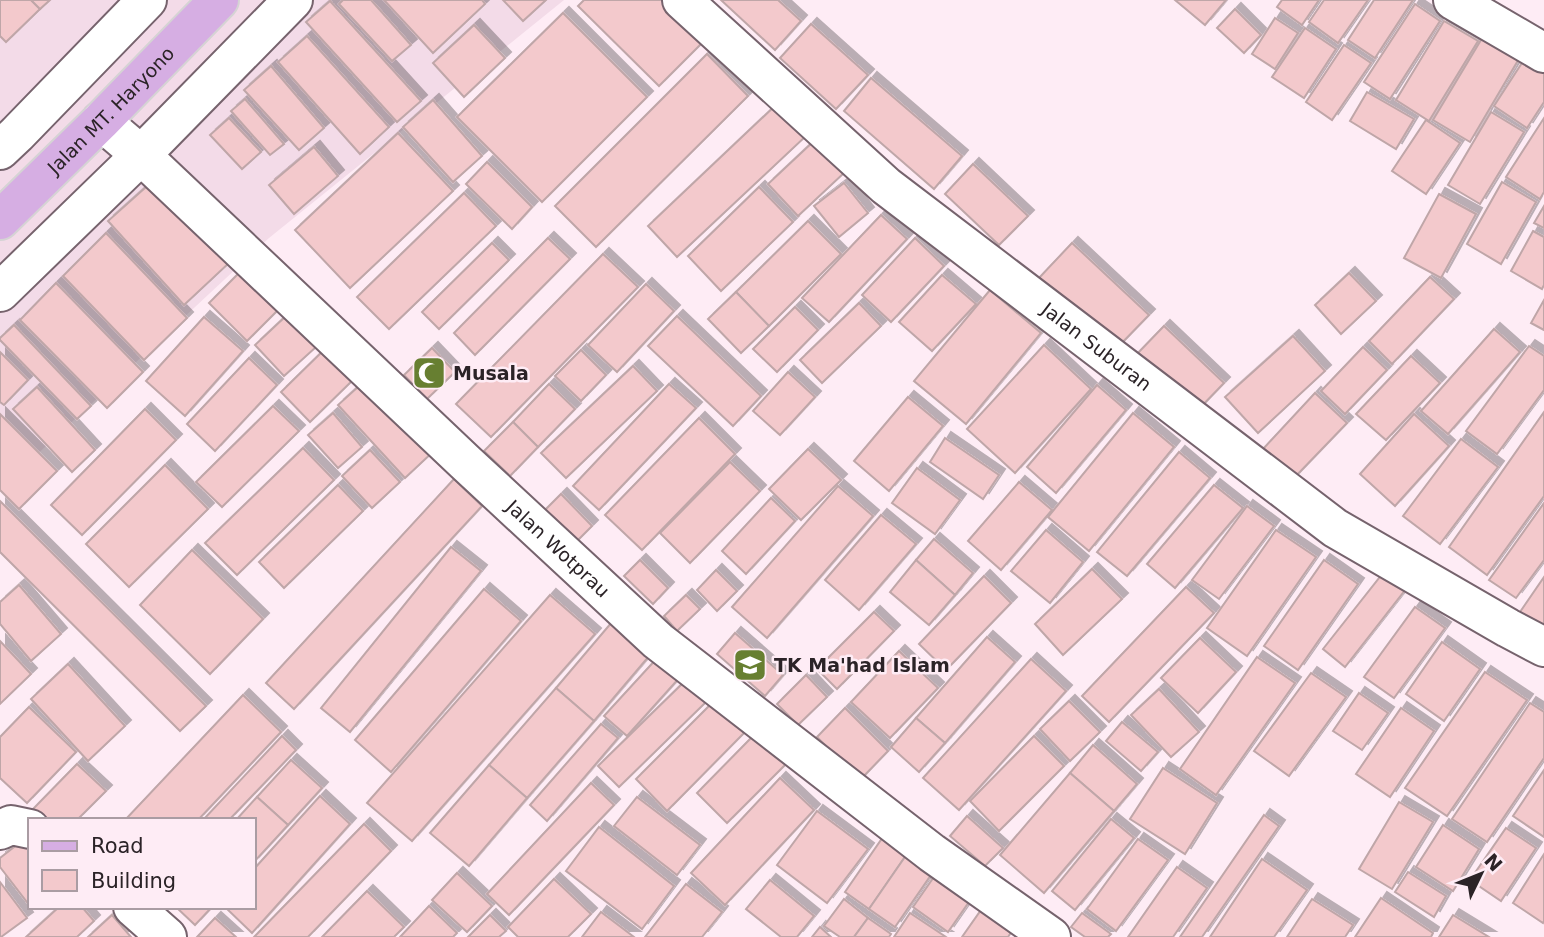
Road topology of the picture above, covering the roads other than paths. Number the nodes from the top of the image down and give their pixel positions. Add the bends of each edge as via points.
1 (147, 0) edge
2 (219, 0) edge
3 (293, 0) edge
4 (682, 0) edge
5 (1453, 0) edge
6 (1544, 53) edge
7 (101, 121) junction
8 (6, 134) edge
9 (141, 155) junction
10 (53, 168) junction
11 (0, 220) edge
12 (0, 292) edge
13 (1544, 647) edge
14 (28, 829) edge
15 (0, 830) edge
16 (135, 909) edge
17 (167, 937) edge
18 (1051, 937) edge

1 - 8 street
2 - 7 main road, Jalan MT. Haryono
3 - 9 street
4 - 13 street, Jalan Suburan via 886,186 1335,528
5 - 6 street
7 - 9 street, Jalan Wotprau
7 - 10 main road, Jalan MT. Haryono
8 - 10 street
9 - 12 street
9 - 18 street, Jalan Wotprau via 658,641 932,853
10 - 11 main road, Jalan MT. Haryono
14 - 15 street via 11,825
16 - 17 street

